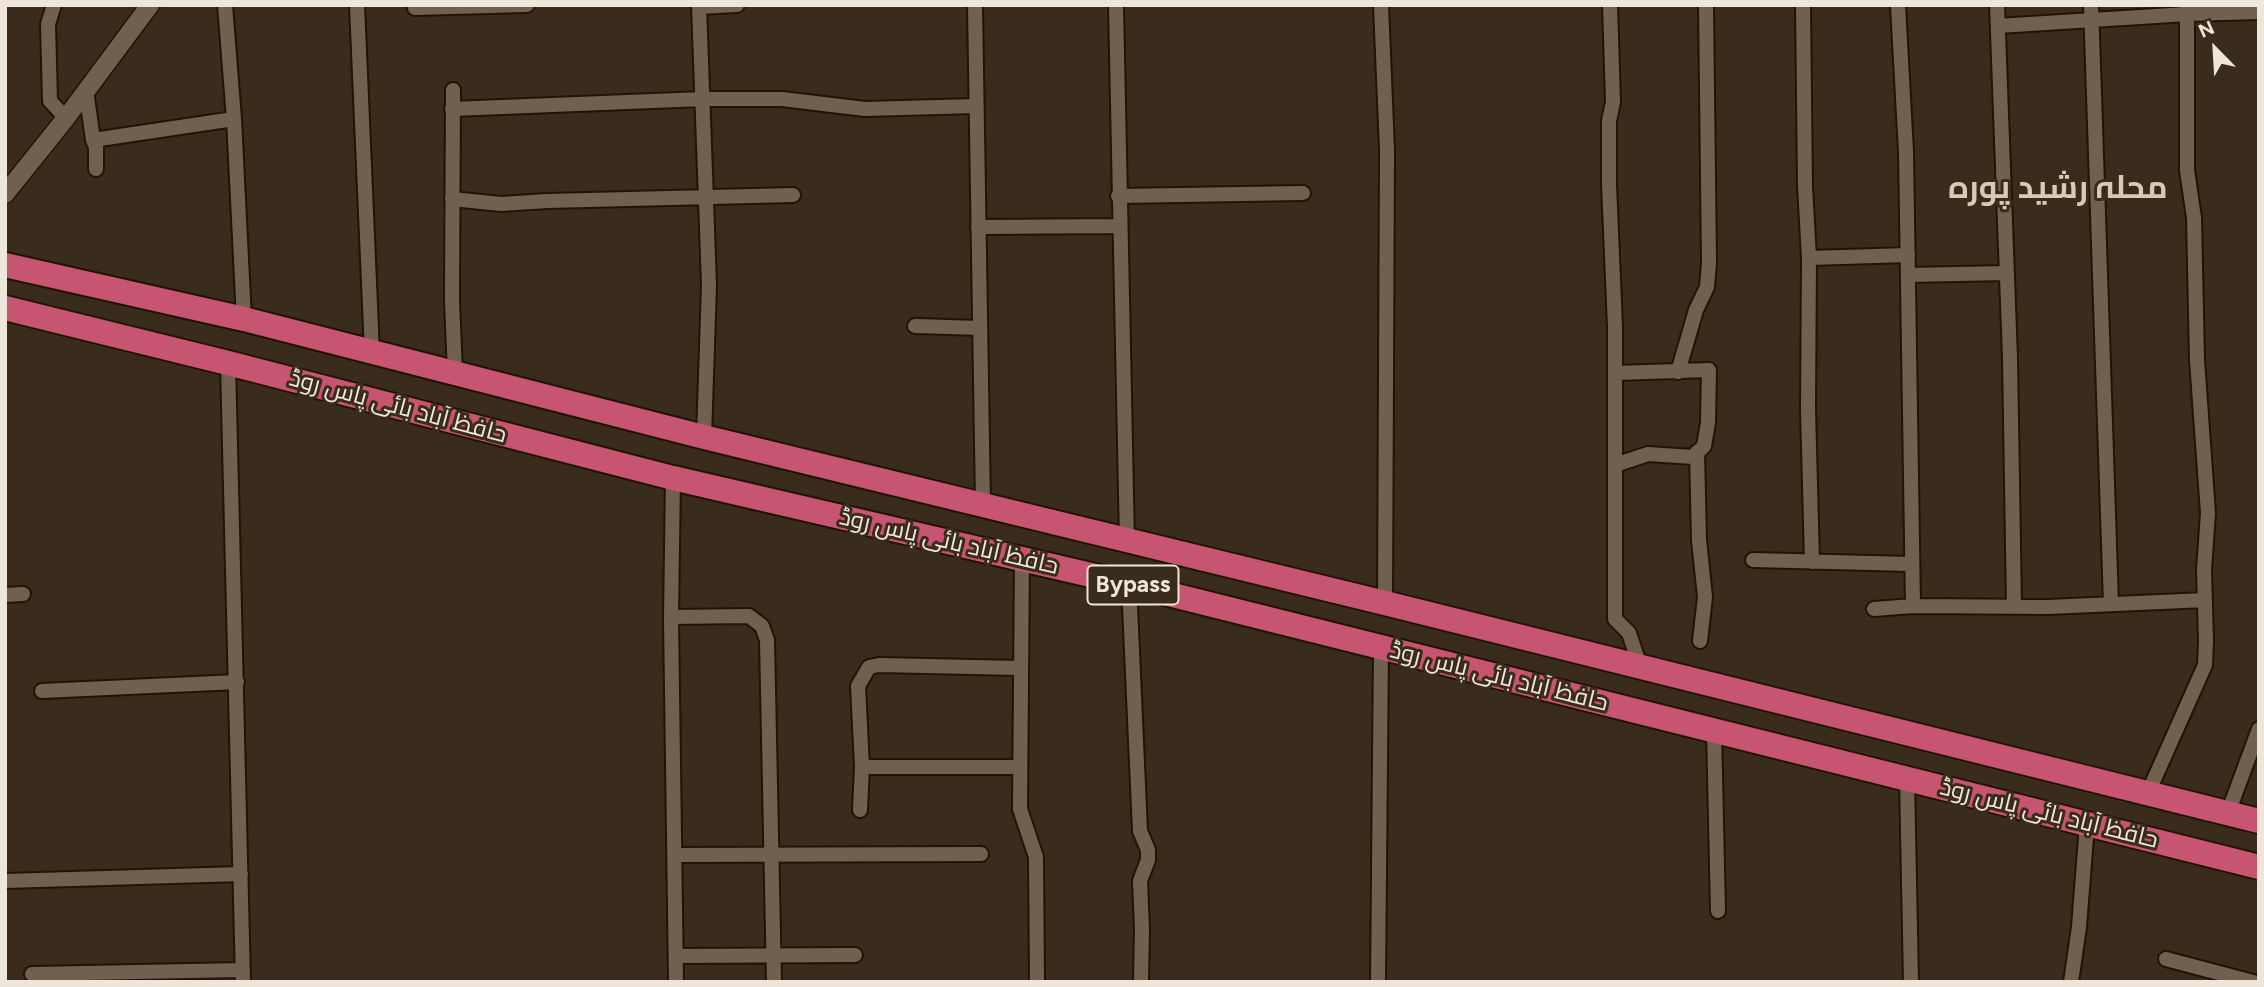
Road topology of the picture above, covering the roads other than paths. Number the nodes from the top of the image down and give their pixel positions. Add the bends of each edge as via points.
1 (54, 5) edge
2 (150, 5) edge
3 (225, 5) edge
4 (358, 5) edge
5 (527, 5) edge
6 (737, 5) edge
7 (975, 5) edge
8 (1116, 5) edge
9 (1381, 5) edge
10 (1610, 5) edge
11 (1706, 5) edge
12 (1803, 5) edge
13 (1898, 5) edge
14 (1997, 5) edge
15 (699, 6) edge
16 (415, 8) dead end
17 (2187, 10) edge
18 (2091, 12) edge
19 (2259, 12) edge
20 (1998, 26) junction
21 (86, 90) junction
22 (453, 90) dead end
23 (703, 99) junction
24 (976, 106) junction
25 (452, 109) junction
26 (66, 118) junction
27 (234, 119) junction
28 (93, 140) junction
29 (96, 169) dead end
30 (5, 194) edge
31 (1303, 194) dead end
32 (793, 195) dead end
33 (706, 196) junction
34 (1118, 196) junction
35 (452, 200) junction
36 (1119, 226) junction
37 (978, 227) junction
38 (1908, 255) junction
39 (1809, 258) junction
40 (5, 265) edge
41 (2005, 273) junction
42 (1908, 275) junction
43 (5, 308) edge
44 (244, 319) junction
45 (915, 326) dead end
46 (980, 328) junction
47 (372, 352) junction
48 (228, 363) junction
49 (1678, 372) junction
50 (455, 373) junction
51 (1615, 373) junction
52 (704, 437) junction
53 (1698, 452) junction
54 (1615, 465) junction
55 (673, 478) junction
56 (983, 505) junction
57 (1127, 541) junction
58 (1022, 558) junction
59 (1753, 560) dead end
60 (1812, 562) junction
61 (1911, 564) junction
62 (1129, 584) junction
63 (23, 594) dead end
64 (5, 595) edge
65 (2205, 600) junction
66 (1385, 603) junction
67 (2111, 604) junction
68 (1913, 606) junction
69 (2014, 607) junction
70 (1874, 609) dead end
71 (671, 617) junction
72 (1700, 641) dead end
73 (1381, 647) junction
74 (1640, 666) junction
75 (1020, 668) junction
76 (237, 682) junction
77 (42, 691) dead end
78 (2259, 729) edge
79 (1713, 730) junction
80 (862, 767) junction
81 (1019, 767) junction
82 (1907, 779) junction
83 (2148, 793) junction
84 (860, 810) dead end
85 (2228, 813) junction
86 (2259, 821) edge
87 (2087, 824) junction
88 (675, 855) junction
89 (981, 855) dead end
90 (772, 856) junction
91 (2259, 867) edge
92 (241, 874) junction
93 (5, 881) edge
94 (1718, 911) dead end
95 (774, 954) junction
96 (855, 955) dead end
97 (676, 956) junction
98 (2166, 959) dead end
99 (32, 974) dead end
100 (243, 976) edge
101 (676, 982) edge
102 (774, 982) edge
103 (1037, 982) edge
104 (1141, 982) edge
105 (1378, 982) edge
106 (1911, 982) edge
107 (2071, 982) edge
108 (2253, 982) edge

1 - 26 street via 48,24 50,101
2 - 21 street
3 - 27 street
4 - 47 street
5 - 16 street
6 - 15 street
7 - 24 street
8 - 34 street
9 - 66 street via 1387,150
10 - 51 street
11 - 49 street via 1709,263 1707,287
12 - 39 street
13 - 38 street
14 - 20 street
15 - 23 street
17 - 18 street
17 - 19 street
17 - 65 street via 2187,170 2194,218 2197,360 2208,513
18 - 20 street
18 - 67 street
20 - 41 street
21 - 26 street
21 - 28 street
22 - 25 street
23 - 24 street via 782,99 865,108
23 - 25 street
23 - 33 street
24 - 37 street
25 - 35 street
26 - 30 street
27 - 28 street
27 - 44 street
28 - 29 street
31 - 34 street
32 - 33 street
33 - 35 street via 501,204
33 - 52 street via 709,285
34 - 36 street
35 - 50 street
36 - 37 street
36 - 57 street
37 - 46 street
38 - 39 street
38 - 42 street
39 - 60 street
40 - 44 highway, حافظ آباد بائی پاس روڈ / Bypass
41 - 42 street
41 - 69 street
42 - 61 street
43 - 48 highway, حافظ آباد بائی پاس روڈ / Bypass
44 - 47 highway, حافظ آباد بائی پاس روڈ / Bypass
45 - 46 street
46 - 56 street
47 - 50 highway, حافظ آباد بائی پاس روڈ / Bypass
48 - 55 highway, حافظ آباد بائی پاس روڈ / Bypass
48 - 76 street
49 - 51 street
49 - 53 street via 1709,370 1708,424 1704,446
50 - 52 highway, حافظ آباد بائی پاس روڈ / Bypass
51 - 54 street
52 - 56 highway, حافظ آباد بائی پاس روڈ / Bypass
53 - 54 street via 1693,457 1648,454
53 - 72 street via 1705,597
54 - 74 street via 1615,619 1629,633
55 - 58 highway, حافظ آباد بائی پاس روڈ / Bypass
55 - 71 street
56 - 57 highway, حافظ آباد بائی پاس روڈ / Bypass
57 - 66 highway, حافظ آباد بائی پاس روڈ / Bypass
58 - 62 highway, حافظ آباد بائی پاس روڈ / Bypass
58 - 75 street
59 - 60 street
60 - 61 street
61 - 68 street
62 - 73 highway, حافظ آباد بائی پاس روڈ / Bypass
62 - 104 street via 1140,831 1148,850 1140,881
63 - 64 street
65 - 67 street
65 - 83 street via 2205,666
66 - 74 highway, حافظ آباد بائی پاس روڈ / Bypass
67 - 69 street
68 - 69 street
68 - 70 street
71 - 88 street
71 - 90 street via 750,616 762,626 767,640
73 - 79 highway, حافظ آباد بائی پاس روڈ / Bypass
73 - 105 street
74 - 83 highway, حافظ آباد بائی پاس روڈ / Bypass
75 - 80 street via 869,667 858,686
75 - 81 street
76 - 77 street
76 - 92 street
78 - 85 street
79 - 82 highway, حافظ آباد بائی پاس روڈ / Bypass
79 - 94 street
80 - 81 street
80 - 84 street
81 - 103 street via 1020,809 1036,857
82 - 87 highway, حافظ آباد بائی پاس روڈ / Bypass
82 - 106 street
83 - 85 highway, حافظ آباد بائی پاس روڈ / Bypass
85 - 86 highway, حافظ آباد بائی پاس روڈ / Bypass
87 - 91 highway, حافظ آباد بائی پاس روڈ / Bypass
87 - 107 street
88 - 90 street
88 - 97 street
89 - 90 street
90 - 95 street
92 - 93 street
92 - 100 street
95 - 96 street
95 - 97 street
95 - 102 street
97 - 101 street
98 - 108 street
99 - 100 street

